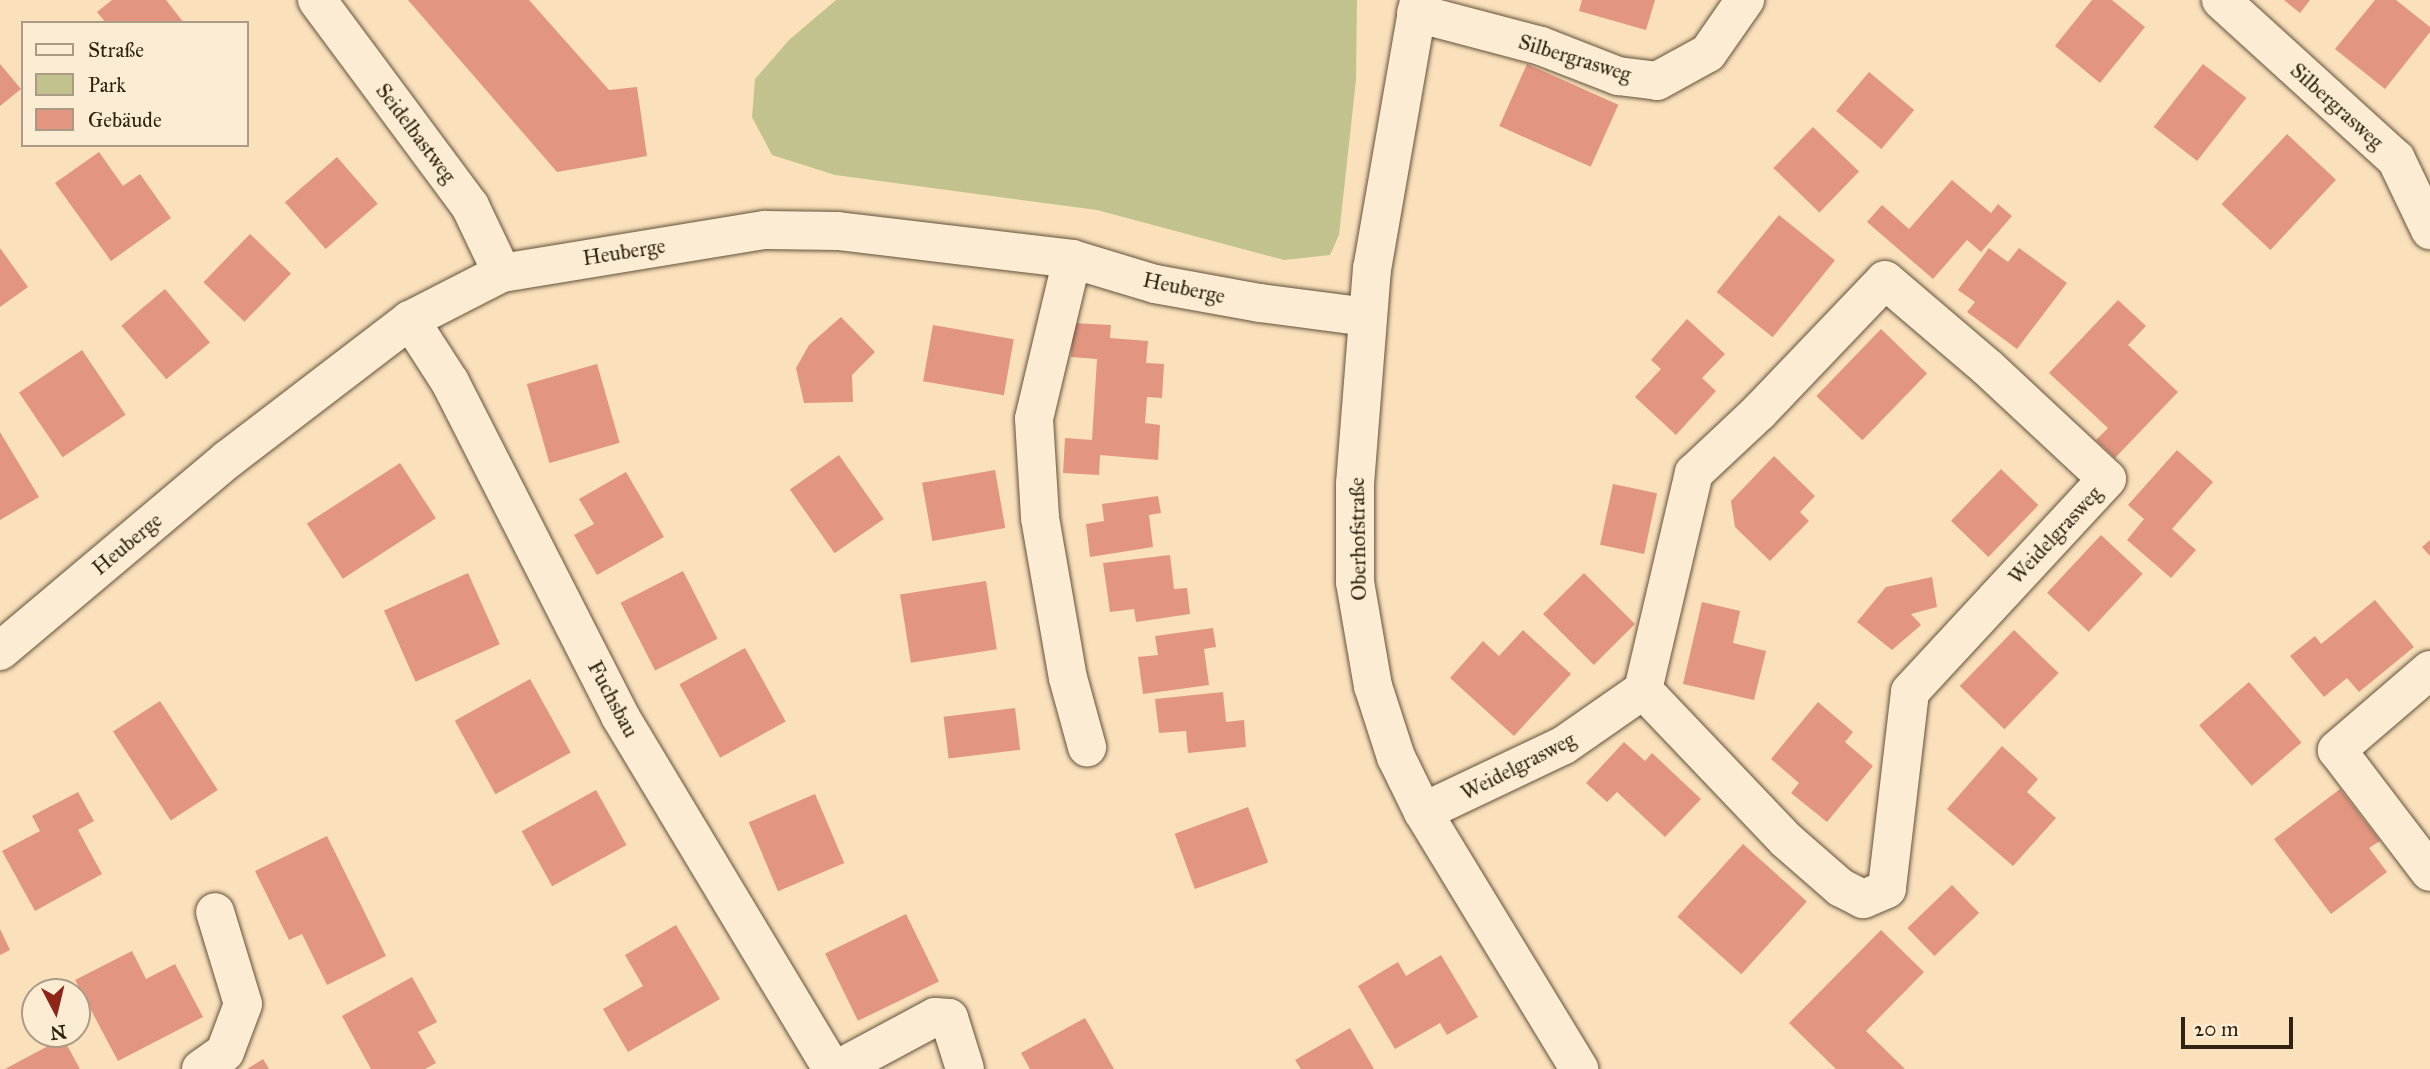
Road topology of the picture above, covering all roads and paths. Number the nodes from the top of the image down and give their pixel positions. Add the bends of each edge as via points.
1 (317, 0) edge
2 (1745, 0) edge
3 (2221, 0) edge
4 (1417, 6) edge
5 (2430, 230) edge
6 (1072, 259) junction
7 (502, 273) junction
8 (1368, 317) junction
9 (410, 320) junction
10 (0, 651) edge
11 (2430, 670) edge
12 (1643, 690) junction
13 (1087, 747) dead end
14 (1423, 812) junction
15 (2430, 872) edge
16 (215, 912) dead end
17 (201, 1069) edge
18 (832, 1069) edge
19 (838, 1069) edge
20 (965, 1069) edge
21 (1579, 1069) edge

1 - 7 street, Seidelbastweg via 470,206
2 - 4 street, Silbergrasweg via 1708,54 1657,81 1618,76
3 - 5 street, Silbergrasweg via 2396,159
4 - 8 street, Oberhofstraße
6 - 7 street, Heuberge via 838,231 766,230
6 - 8 street, Heuberge via 1155,284
6 - 13 street via 1034,419 1040,518 1068,678
7 - 9 street, Heuberge
8 - 14 street, Oberhofstraße via 1355,484 1355,582 1373,686 1396,757
9 - 10 street, Heuberge via 228,459
9 - 18 street, Fuchsbau via 450,382 620,716
11 - 15 street via 2337,751
12 - 12 street, Weidelgrasweg via 1694,473 1885,280 1987,367 2106,479 1910,692 1887,889 1863,899 1841,888 1787,839
12 - 14 street, Weidelgrasweg via 1564,745
14 - 21 street, Oberhofstraße
16 - 17 street via 243,1004 225,1052
19 - 20 street via 935,1017 949,1018

